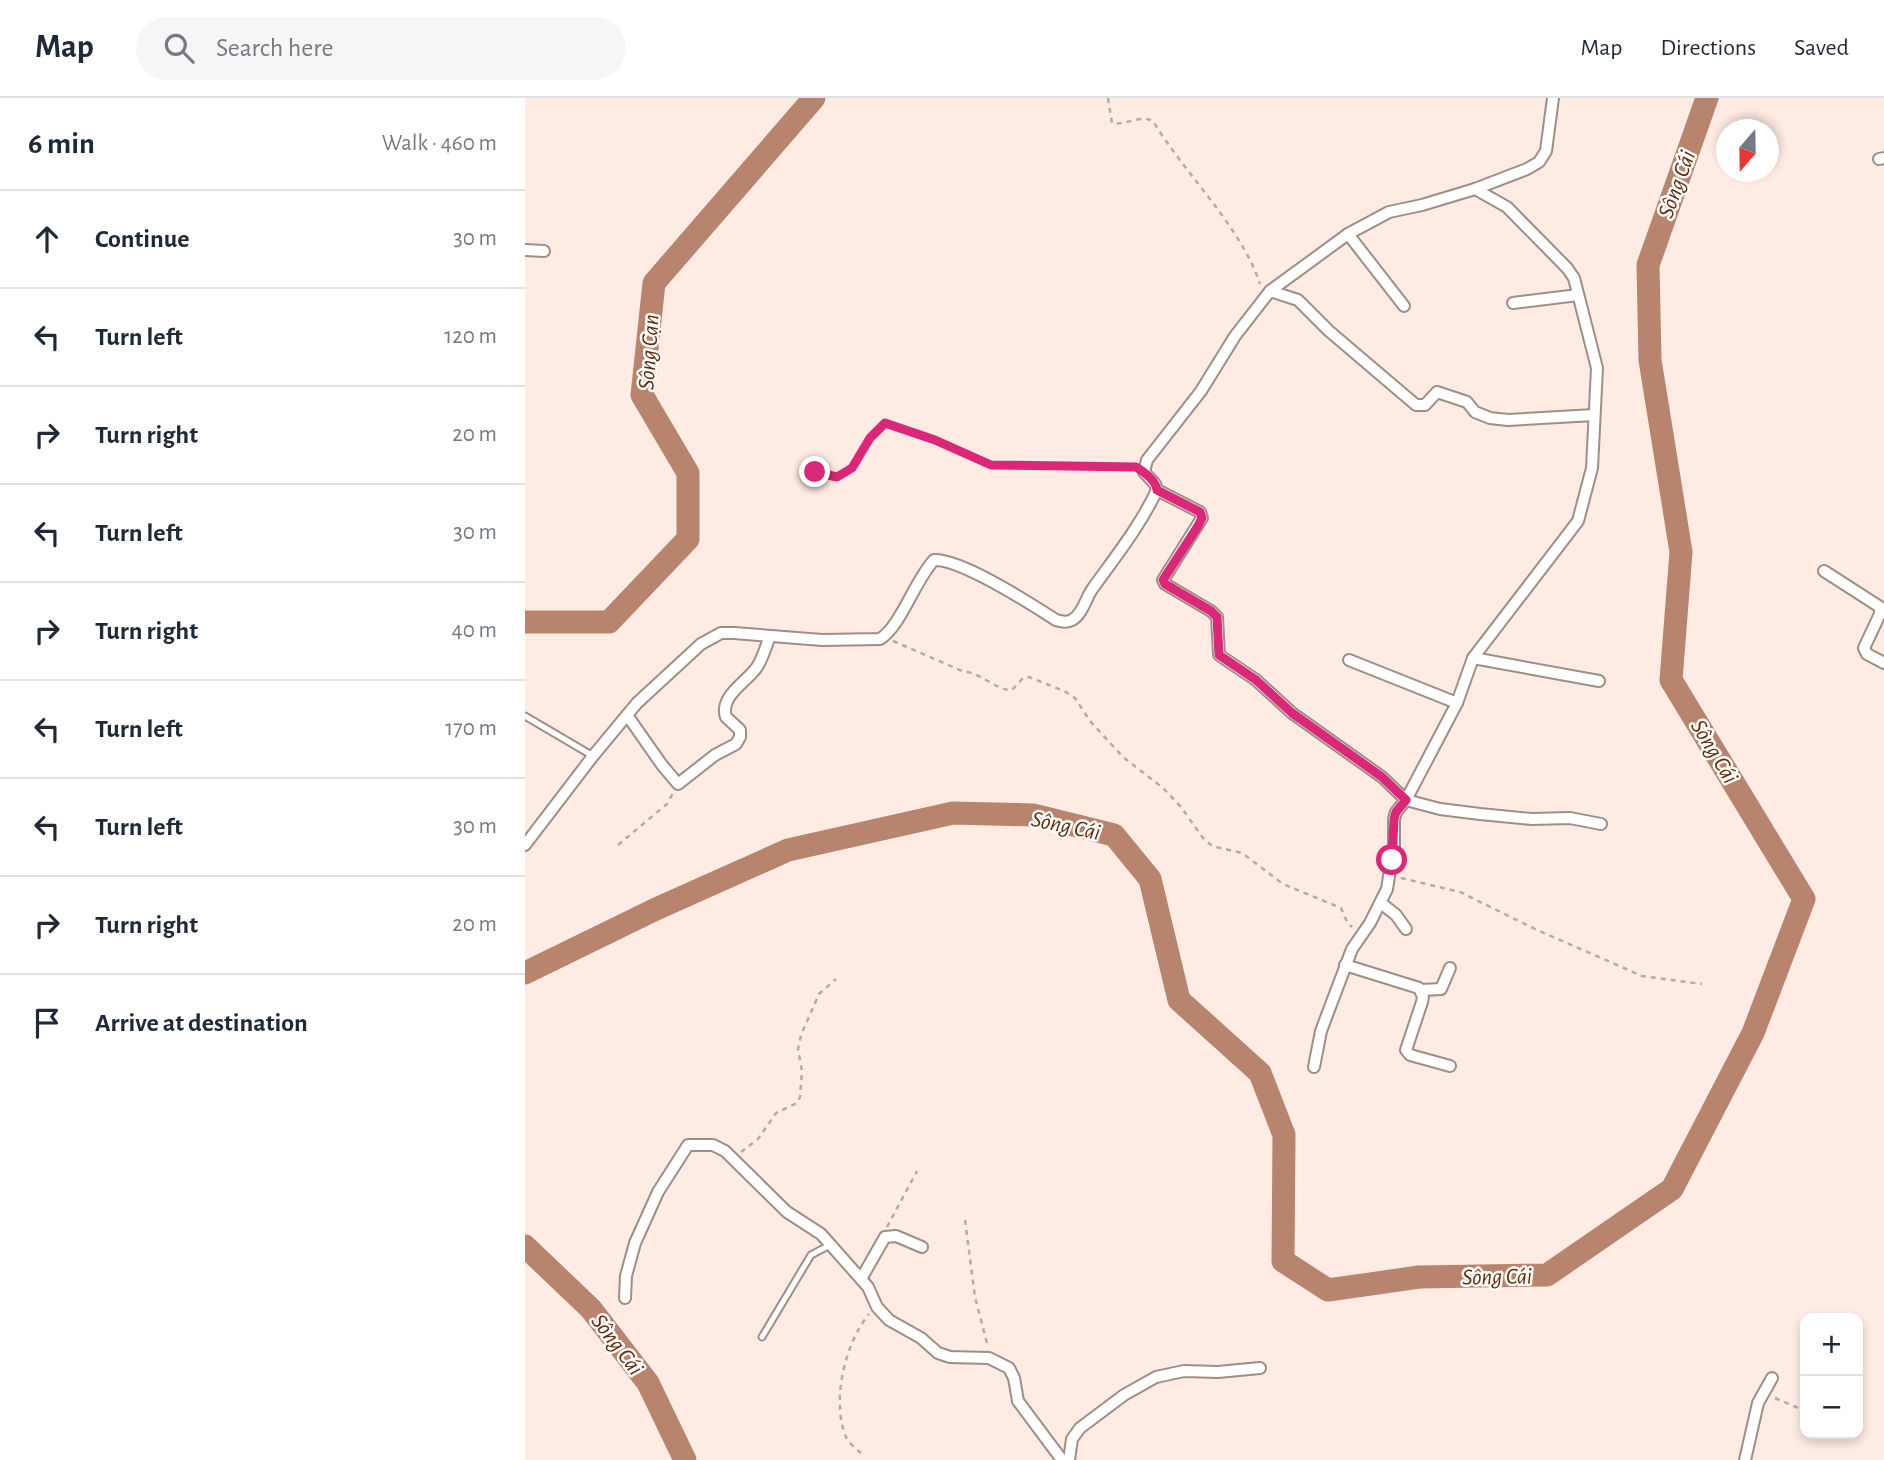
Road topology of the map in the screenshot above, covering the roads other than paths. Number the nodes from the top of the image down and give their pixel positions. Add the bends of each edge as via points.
1 (1553, 98) edge
2 (1475, 189) junction
3 (1348, 234) junction
4 (525, 250) edge
5 (544, 251) dead end
6 (1267, 294) junction
7 (1578, 295) junction
8 (1513, 303) dead end
9 (1404, 306) dead end
10 (1594, 415) junction
11 (1157, 490) junction
12 (1824, 571) dead end
13 (770, 636) junction
14 (1473, 658) junction
15 (1349, 660) dead end
16 (1884, 663) edge
17 (1599, 681) dead end
18 (1457, 703) junction
19 (627, 715) junction
20 (525, 716) edge
21 (593, 756) junction
22 (1406, 800) junction
23 (1601, 824) dead end
24 (525, 845) edge
25 (1381, 903) junction
26 (1406, 929) dead end
27 (1346, 965) junction
28 (1450, 968) dead end
29 (1420, 990) junction
30 (1450, 1066) dead end
31 (1314, 1067) dead end
32 (830, 1245) junction
33 (922, 1247) dead end
34 (861, 1279) junction
35 (625, 1298) dead end
36 (762, 1337) dead end
37 (1260, 1368) dead end
38 (1772, 1378) dead end
39 (1062, 1460) edge
40 (1069, 1460) edge
41 (1745, 1460) edge

1 - 2 street via 1546,151 1539,162
2 - 3 street via 1389,212
2 - 7 street via 1507,207 1567,268
3 - 6 street
3 - 9 street
4 - 5 street
6 - 10 street via 1298,300 1416,405 1425,405 1437,392 1467,402 1475,412 1490,418
6 - 11 street via 1147,460 1144,472
7 - 8 street
7 - 10 street via 1597,368
10 - 14 street via 1592,468 1578,521
11 - 13 street via 1118,556 1091,590 1078,616 1069,622 1056,620 964,568 934,560 884,637
11 - 22 street via 1200,512 1202,518 1163,580 1217,617 1219,655
12 - 16 street via 1880,607 1864,648
13 - 19 street via 721,634 701,644
13 - 19 street via 757,667 725,704 726,717 740,730 736,744 678,784
14 - 17 street
14 - 18 street
15 - 18 street
18 - 22 street
19 - 21 street
20 - 21 lane
21 - 24 street
22 - 23 street via 1480,814
22 - 25 street via 1394,819 1390,876
25 - 26 street
25 - 27 street
27 - 29 street
27 - 31 street via 1321,1031
28 - 29 street via 1441,989
29 - 30 street via 1422,1002 1406,1050
32 - 34 street
32 - 35 street via 787,1212 734,1157 713,1145 692,1144 658,1192 635,1243
32 - 36 lane via 811,1255
33 - 34 street via 896,1236 885,1237
34 - 39 street via 889,1320 915,1333 938,1353 994,1360 1009,1368 1018,1401
37 - 40 street via 1184,1371 1156,1377 1080,1428 1072,1439
38 - 41 street via 1758,1403

